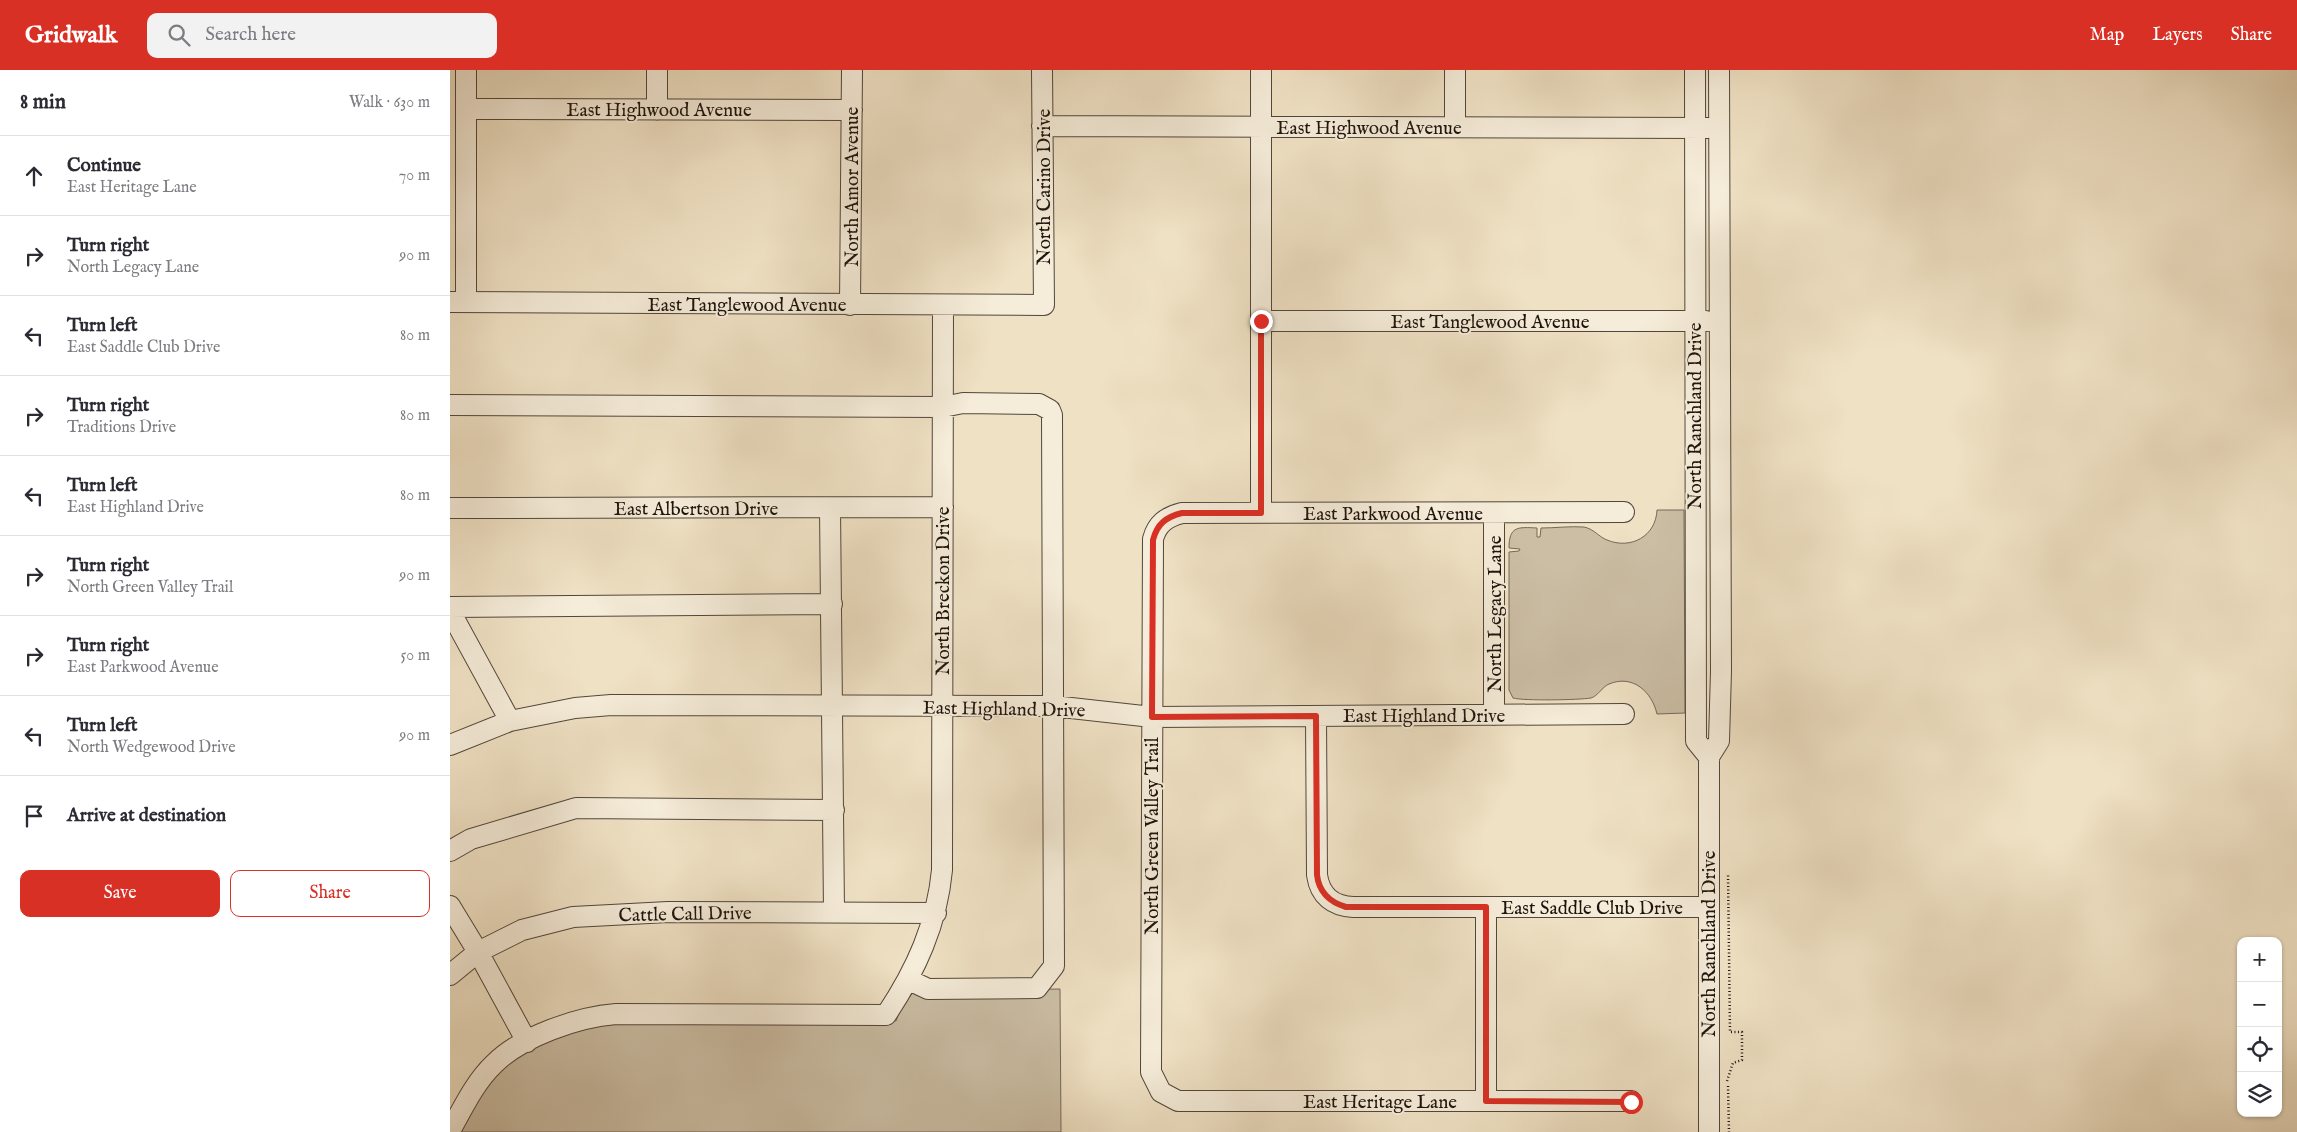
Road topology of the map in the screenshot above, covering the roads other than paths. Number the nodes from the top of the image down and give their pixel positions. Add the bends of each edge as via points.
1 (466, 70) edge
2 (657, 70) edge
3 (852, 70) edge
4 (1042, 70) edge
5 (1261, 70) edge
6 (1455, 70) edge
7 (1695, 70) edge
8 (1719, 70) edge
9 (466, 109) junction
10 (657, 110) junction
11 (852, 110) junction
12 (1042, 126) junction
13 (1455, 126) junction
14 (1261, 127) junction
15 (1696, 128) junction
16 (1719, 128) junction
17 (458, 302) edge
18 (850, 305) junction
19 (943, 305) junction
20 (1044, 305) joint
21 (1261, 321) junction
22 (1694, 321) junction
23 (1719, 321) junction
24 (450, 406) edge
25 (943, 407) junction
26 (943, 507) junction
27 (450, 508) edge
28 (830, 508) junction
29 (1624, 512) dead end
30 (1261, 513) junction
31 (1494, 513) junction
32 (1164, 521) joint
33 (832, 604) junction
34 (450, 609) edge
35 (941, 706) junction
36 (1053, 706) junction
37 (834, 707) junction
38 (1624, 714) dead end
39 (1494, 715) junction
40 (1316, 716) junction
41 (1152, 717) junction
42 (510, 721) junction
43 (450, 745) edge
44 (1709, 757) junction
45 (834, 810) junction
46 (450, 852) edge
47 (450, 906) edge
48 (1486, 907) junction
49 (1708, 907) junction
50 (834, 912) junction
51 (936, 913) junction
52 (478, 952) junction
53 (450, 975) edge
54 (909, 980) junction
55 (526, 1042) junction
56 (1160, 1092) joint
57 (1486, 1101) junction
58 (1631, 1102) dead end
59 (450, 1131) edge
60 (1709, 1132) edge

1 - 9 street
2 - 10 street
3 - 11 street, North Amor Avenue
4 - 12 street, North Carino Drive
5 - 14 street
6 - 13 street
7 - 15 street, North Ranchland Drive
8 - 16 street, North Ranchland Drive
9 - 10 street, East Highwood Avenue
9 - 17 street
10 - 11 street, East Highwood Avenue
11 - 18 street, North Amor Avenue
12 - 14 street, East Highwood Avenue
12 - 20 street, North Carino Drive
13 - 14 street, East Highwood Avenue
13 - 15 street, East Highwood Avenue
14 - 21 street
15 - 16 street, East Highwood Avenue
15 - 22 street, North Ranchland Drive
16 - 23 street, North Ranchland Drive
17 - 18 street, East Tanglewood Avenue
18 - 19 street, East Tanglewood Avenue
19 - 20 street, East Tanglewood Avenue
19 - 25 street, North Breckon Drive
21 - 22 street, East Tanglewood Avenue
21 - 30 street
22 - 23 street, East Tanglewood Avenue
22 - 44 street, North Ranchland Drive via 1696,741
23 - 44 street, North Ranchland Drive via 1720,741
24 - 25 street
25 - 26 street, North Breckon Drive
25 - 36 street via 963,403 1039,404 1050,410 1052,415
26 - 28 street, East Albertson Drive
26 - 35 street, North Breckon Drive
27 - 28 street, East Albertson Drive
28 - 33 street
29 - 31 street, East Parkwood Avenue
30 - 31 street, East Parkwood Avenue
30 - 32 street, East Parkwood Avenue via 1182,513
31 - 39 street, North Legacy Lane
32 - 41 street, North Green Valley Trail via 1156,528 1153,540
33 - 34 street
33 - 37 street
34 - 42 street
35 - 36 street, East Highland Drive
35 - 37 street, East Highland Drive
35 - 51 street, North Breckon Drive via 942,870
36 - 41 street, East Highland Drive
36 - 54 street via 1054,966 1037,988 928,989
37 - 42 street, East Highland Drive via 611,705 576,708
37 - 45 street
38 - 39 street, East Highland Drive
39 - 40 street, East Highland Drive
40 - 41 street, East Highland Drive
40 - 48 street, East Saddle Club Drive via 1317,875 1318,884 1329,900 1353,907
41 - 56 street, North Green Valley Trail via 1150,1072
42 - 43 street, East Highland Drive
44 - 49 street, North Ranchland Drive
45 - 46 street via 576,808 471,839
45 - 50 street
47 - 52 street
48 - 49 street, East Saddle Club Drive
48 - 57 street
49 - 60 street, North Ranchland Drive
50 - 51 street, Cattle Call Drive
50 - 52 street, Cattle Call Drive via 582,915 522,930
51 - 54 street, North Breckon Drive
52 - 53 street, Cattle Call Drive
52 - 55 street
54 - 55 street, North Breckon Drive via 886,1015 616,1014 579,1020
55 - 59 street via 494,1063 475,1086
56 - 57 street, East Heritage Lane via 1178,1102
57 - 58 street, East Heritage Lane

